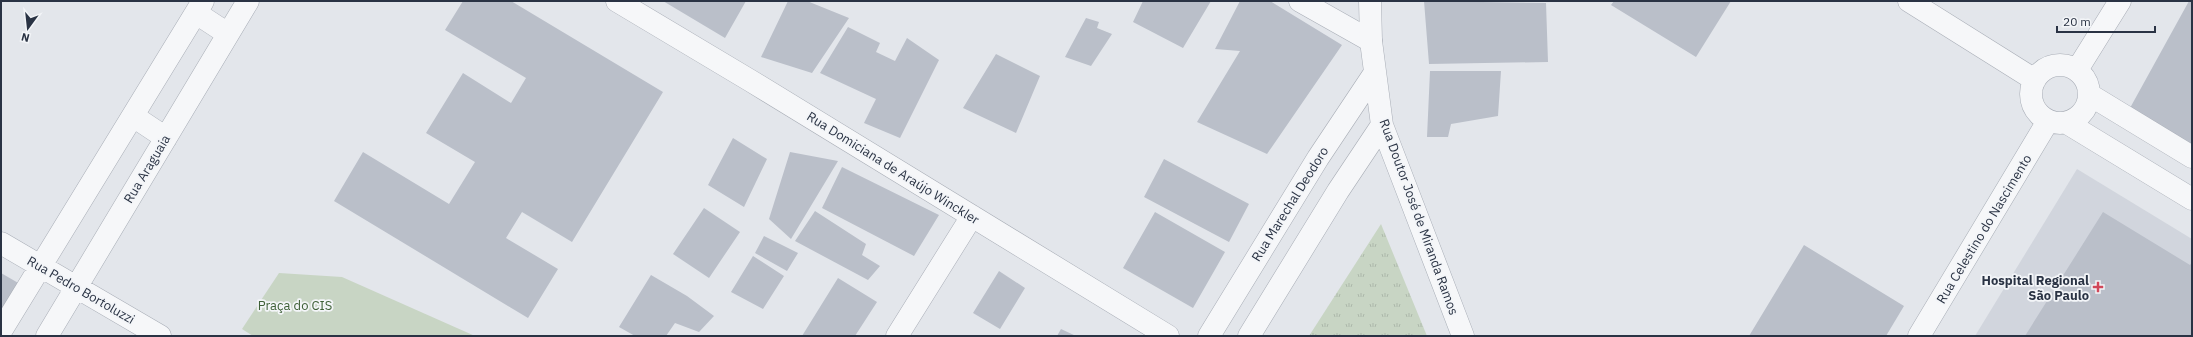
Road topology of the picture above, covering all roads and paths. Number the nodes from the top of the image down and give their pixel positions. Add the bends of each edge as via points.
1 (248, 1) edge
2 (617, 1) edge
3 (1300, 1) edge
4 (1909, 1) edge
5 (2120, 1) edge
6 (1367, 3) edge
7 (200, 7) edge
8 (228, 34) junction
9 (1371, 41) junction
10 (2077, 70) junction
11 (1374, 74) junction
12 (2035, 80) junction
13 (2090, 95) junction
14 (133, 116) junction
15 (2058, 122) junction
16 (1382, 125) junction
17 (166, 138) junction
18 (2192, 156) edge
19 (2192, 199) edge
20 (972, 216) junction
21 (1, 243) edge
22 (40, 267) junction
23 (76, 288) junction
24 (1, 332) edge
25 (47, 336) edge
26 (160, 336) edge
27 (897, 336) edge
28 (1168, 336) edge
29 (1209, 336) edge
30 (1249, 336) edge
31 (1463, 336) edge
32 (1919, 336) edge

1 - 8 street, Rua Araguaia
2 - 20 street, Rua Domiciana de Araújo Winckler
3 - 9 street
4 - 12 street
5 - 10 street
6 - 9 street, Rua Doutor José de Miranda Ramos
7 - 8 street
7 - 14 street
8 - 17 street, Rua Araguaia
9 - 11 street, Rua Doutor José de Miranda Ramos
10 - 12 street via 2058,65 2040,72
10 - 13 street via 2084,76
11 - 16 street, Rua Doutor José de Miranda Ramos
11 - 29 street, Rua Marechal Deodoro via 1318,158
12 - 15 street via 2031,89 2034,108
13 - 15 street via 2083,113 2076,119
13 - 18 street
14 - 17 street
14 - 22 street
15 - 19 street
15 - 32 street, Rua Celestino do Nascimento
16 - 30 street via 1338,191
16 - 31 street, Rua Doutor José de Miranda Ramos
17 - 23 street, Rua Araguaia
20 - 27 street
20 - 28 street, Rua Domiciana de Araújo Winckler
21 - 22 street, Rua Pedro Bortoluzzi
22 - 23 street, Rua Pedro Bortoluzzi
22 - 24 street
23 - 25 street, Rua Araguaia
23 - 26 street, Rua Pedro Bortoluzzi

